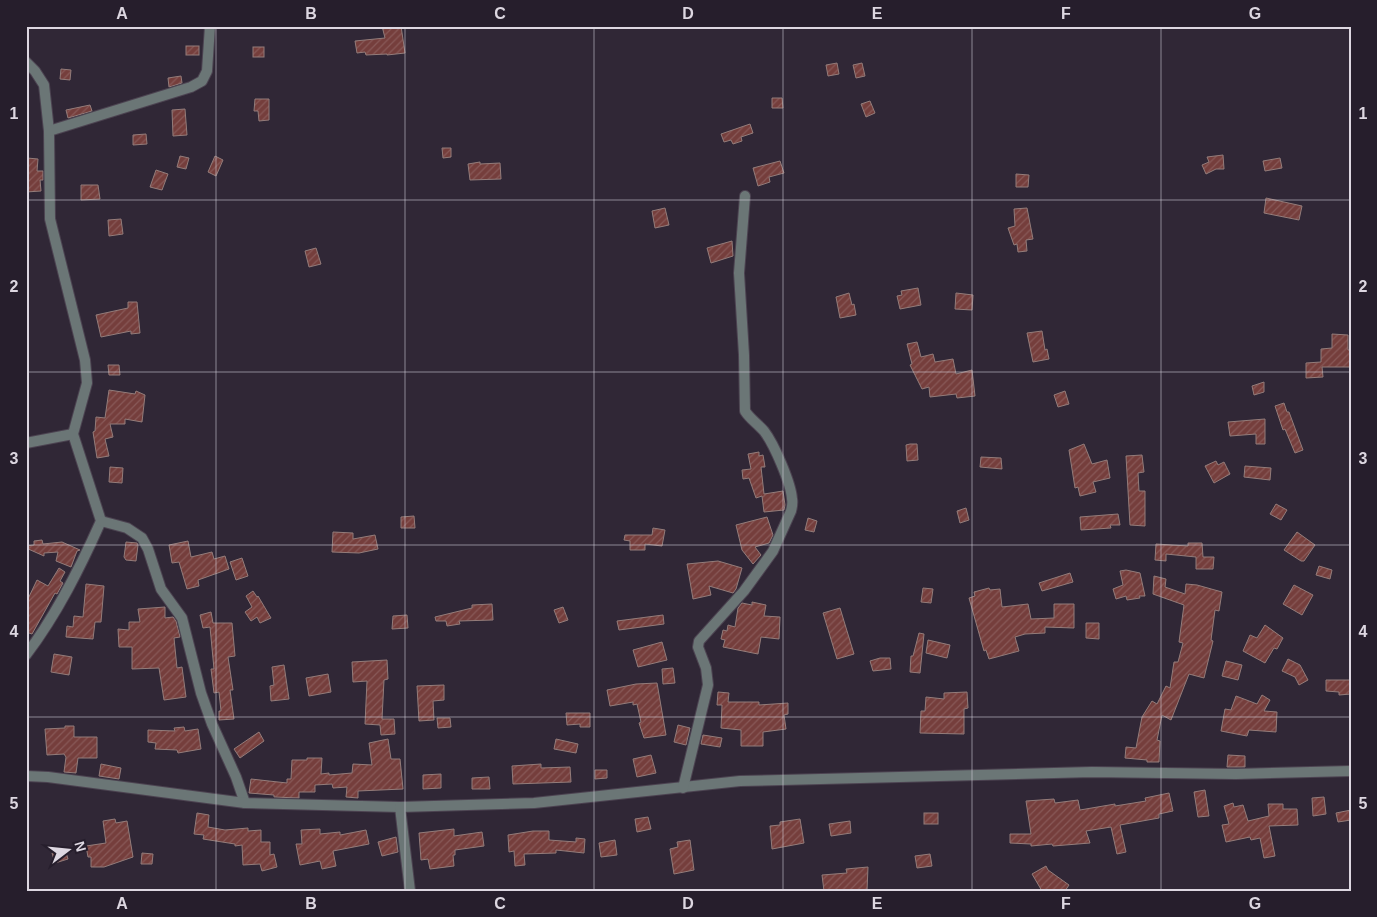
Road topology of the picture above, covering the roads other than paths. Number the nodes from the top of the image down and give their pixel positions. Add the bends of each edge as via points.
1 (210, 26) edge
2 (26, 62) edge
3 (49, 131) junction
4 (745, 196) dead end
5 (73, 434) junction
6 (26, 443) edge
7 (101, 521) junction
8 (26, 656) edge
9 (1351, 771) edge
10 (26, 776) edge
11 (683, 788) junction
12 (245, 804) junction
13 (400, 807) junction
14 (410, 891) edge

1 - 3 street via 207,71 202,80 191,87
2 - 3 street via 44,85
3 - 5 street via 50,219 85,360 87,383
4 - 11 street via 739,273 745,411 770,440 782,464 792,500 791,511 773,551 744,591 699,641 708,685
5 - 6 street
5 - 7 street
7 - 8 street via 46,628
7 - 12 street via 127,528 142,538 148,549 161,589 182,618 201,693
9 - 11 street via 1236,774 1092,772 740,781
10 - 12 street
11 - 13 street via 534,803
12 - 13 street
13 - 14 street

